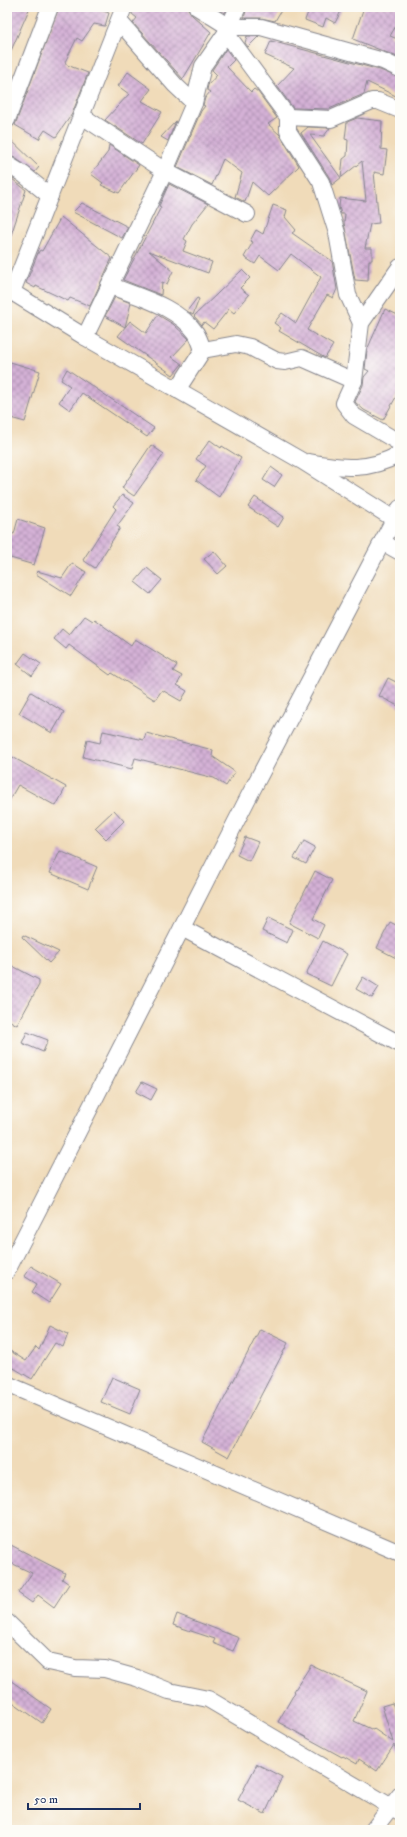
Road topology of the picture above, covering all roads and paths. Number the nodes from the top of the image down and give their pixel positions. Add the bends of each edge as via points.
1 (50, 7) edge
2 (197, 7) edge
3 (238, 7) edge
4 (122, 14) edge
5 (228, 30) junction
6 (400, 69) edge
7 (194, 103) junction
8 (400, 110) edge
9 (82, 116) junction
10 (288, 117) junction
11 (7, 120) edge
12 (7, 164) edge
13 (165, 171) junction
14 (50, 196) junction
15 (247, 214) dead end
16 (400, 267) edge
17 (109, 285) junction
18 (10, 290) edge
19 (361, 323) junction
20 (84, 337) junction
21 (203, 350) junction
22 (354, 381) junction
23 (178, 390) junction
24 (400, 443) edge
25 (400, 454) edge
26 (302, 461) junction
27 (397, 514) edge
28 (382, 542) junction
29 (400, 552) edge
30 (182, 928) junction
31 (400, 1044) edge
32 (7, 1271) edge
33 (7, 1384) edge
34 (400, 1553) edge
35 (7, 1622) edge
36 (397, 1804) edge
37 (373, 1830) edge

1 - 11 street
2 - 5 street
3 - 5 street
4 - 7 street via 175,85
4 - 9 street
5 - 6 street via 261,26 383,61
5 - 7 street via 203,66
5 - 10 street
7 - 13 street
8 - 10 street via 372,101 331,119
9 - 13 street
9 - 14 street
10 - 19 street via 288,131 321,182 337,232 348,295
12 - 14 street
13 - 15 street
13 - 17 street
14 - 18 street
16 - 19 street
17 - 20 street
17 - 21 street via 163,305 196,332
18 - 20 street
19 - 22 street
20 - 23 street
21 - 22 street via 236,344 250,347 277,361 302,358
21 - 23 street
22 - 24 street via 344,403 347,408 354,416
23 - 26 street
25 - 26 street via 373,466 348,468
26 - 27 street
27 - 28 street
28 - 29 street
28 - 30 street
30 - 31 street
30 - 32 street
33 - 34 street
35 - 36 street via 48,1662 75,1668 105,1669 137,1678 169,1692 208,1699
36 - 37 street

